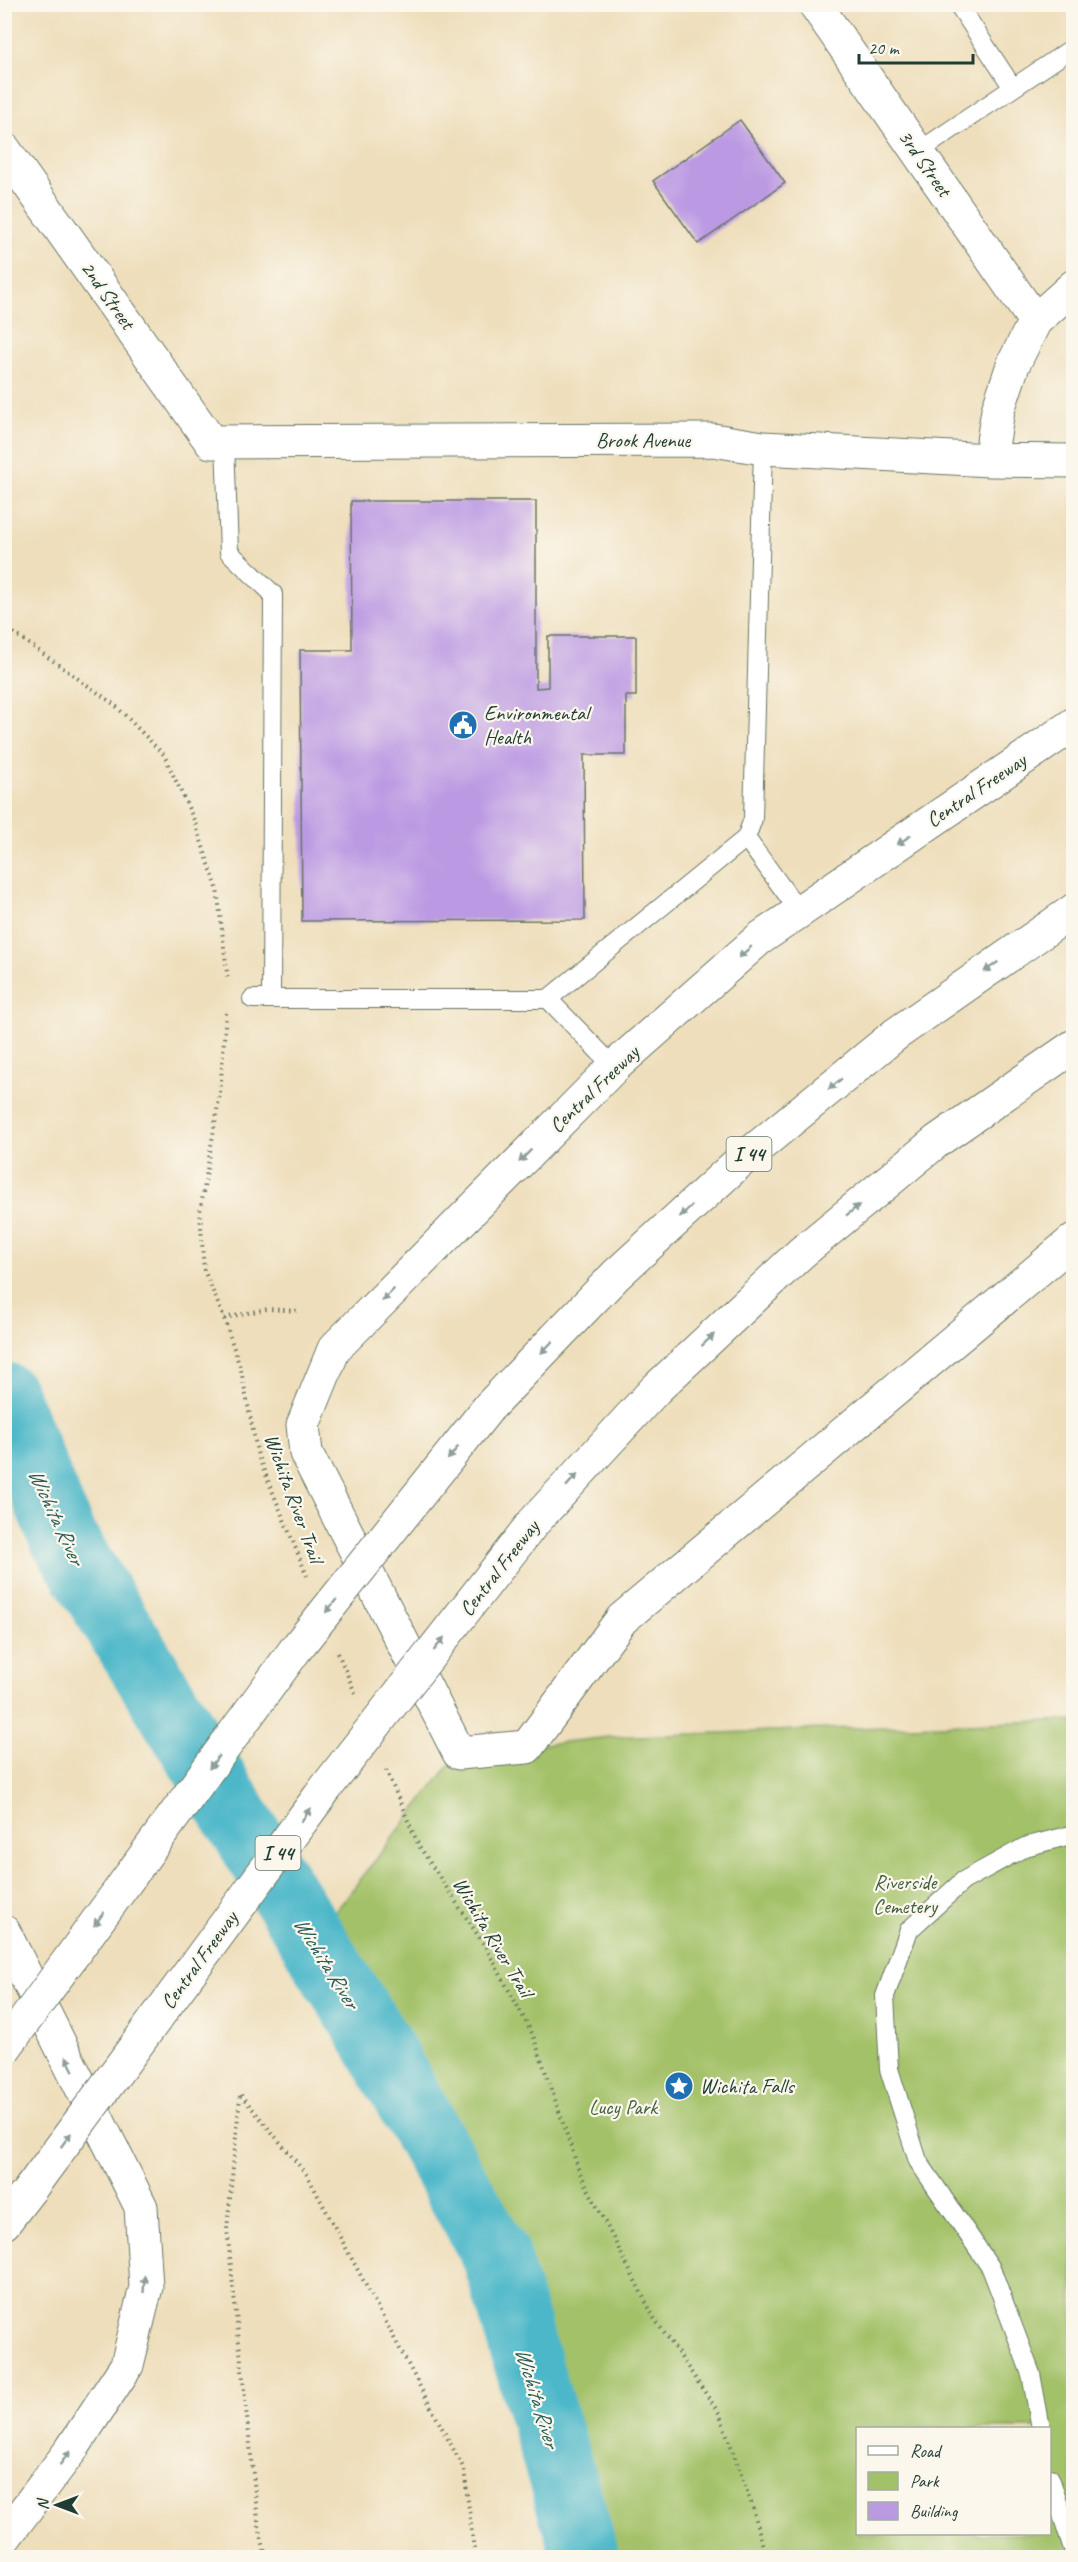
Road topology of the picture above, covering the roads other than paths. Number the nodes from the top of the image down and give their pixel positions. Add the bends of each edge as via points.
1 (815, 4) edge
2 (958, 4) edge
3 (1074, 47) edge
4 (1013, 88) junction
5 (4, 149) edge
6 (918, 152) junction
7 (1074, 286) edge
8 (1035, 321) junction
9 (218, 442) junction
10 (763, 448) junction
11 (990, 460) junction
12 (1074, 461) edge
13 (1074, 723) edge
14 (746, 838) junction
15 (1074, 898) edge
16 (1074, 910) edge
17 (799, 911) junction
18 (1038, 934) junction
19 (548, 999) junction
20 (1074, 1046) edge
21 (614, 1067) junction
22 (1074, 1072) edge
23 (937, 1142) junction
24 (1074, 1240) edge
25 (1074, 1834) edge
26 (4, 1932) edge
27 (4, 2049) edge
28 (4, 2223) edge
29 (1041, 2427) edge
30 (1051, 2481) edge
31 (4, 2538) edge
32 (1074, 2552) edge

1 - 6 main road, 3rd Street
2 - 4 lane
3 - 4 lane
4 - 6 lane
5 - 9 main road, 2nd Street
6 - 8 main road, 3rd Street
7 - 8 main road
8 - 11 main road via 1012,364 998,410
9 - 10 main road, Brook Avenue via 713,440
9 - 19 lane via 229,552 273,594 262,999
10 - 11 main road, Brook Avenue
10 - 14 lane via 753,819
11 - 12 main road, Brook Avenue
13 -> 17 main road, Central Freeway
14 - 17 lane
14 - 19 lane
15 - 18 main road
16 - 18 main road, I 44
17 -> 21 main road, Central Freeway via 759,939
18 -> 27 main road, I 44, bridge via 896,1034 736,1165 616,1275 489,1407 295,1650
19 - 21 lane
20 - 23 main road, Central Freeway / I 44
21 -> 24 main road, Central Freeway via 334,1349 303,1425 306,1453 459,1753 527,1747 622,1619
22 - 23 main road
28 -> 23 main road, Central Freeway / I 44, bridge via 325,1789 533,1523 656,1389 801,1253
25 - 29 lane via 1024,1847 963,1881 909,1930 885,1996 889,2069 918,2161 991,2268 1031,2374
31 -> 26 main road via 71,2450 127,2365 146,2287 141,2207
30 - 32 lane

